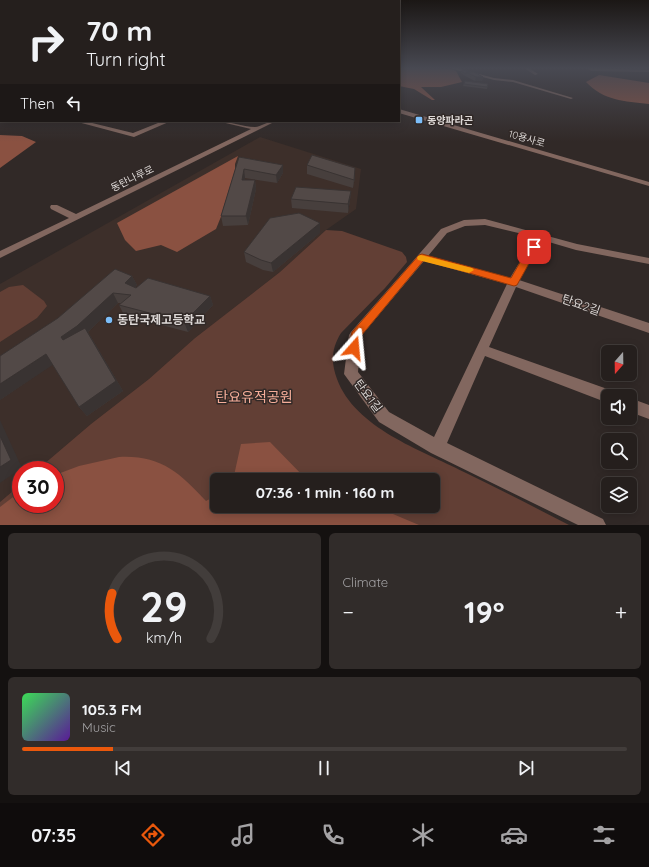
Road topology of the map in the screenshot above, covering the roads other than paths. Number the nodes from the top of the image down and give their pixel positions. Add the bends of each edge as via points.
1 (552, 92) edge
2 (571, 98) dead end
3 (400, 107) edge
4 (400, 111) edge
5 (81, 122) edge
6 (166, 122) edge
7 (225, 122) edge
8 (271, 122) edge
9 (257, 129) junction
10 (649, 179) edge
11 (649, 184) edge
12 (54, 207) dead end
13 (76, 218) junction
14 (540, 236) junction
15 (0, 255) edge
16 (422, 257) junction
17 (649, 261) edge
18 (514, 282) junction
19 (649, 328) edge
20 (483, 350) junction
21 (601, 393) edge
22 (637, 407) edge
23 (649, 412) edge
24 (437, 447) junction
25 (596, 525) edge

1 - 2 street
3 - 10 street, 10용사로
4 - 11 street, 10용사로
5 - 6 street via 134,135
7 - 9 street
8 - 9 street, 동탄나루로
9 - 13 street, 동탄나루로
12 - 13 street
13 - 15 street, 동탄나루로
14 - 16 street, 탄요1길 via 485,222 464,223 444,231
14 - 17 street, 탄요1길 via 576,247
14 - 18 street
16 - 18 street, 탄요2길
16 - 24 street, 탄요1길 via 356,335 351,374 384,417
18 - 19 street, 탄요2길
18 - 20 street
20 - 21 street
20 - 24 street
22 - 23 street
24 - 25 street, 탄요1길

